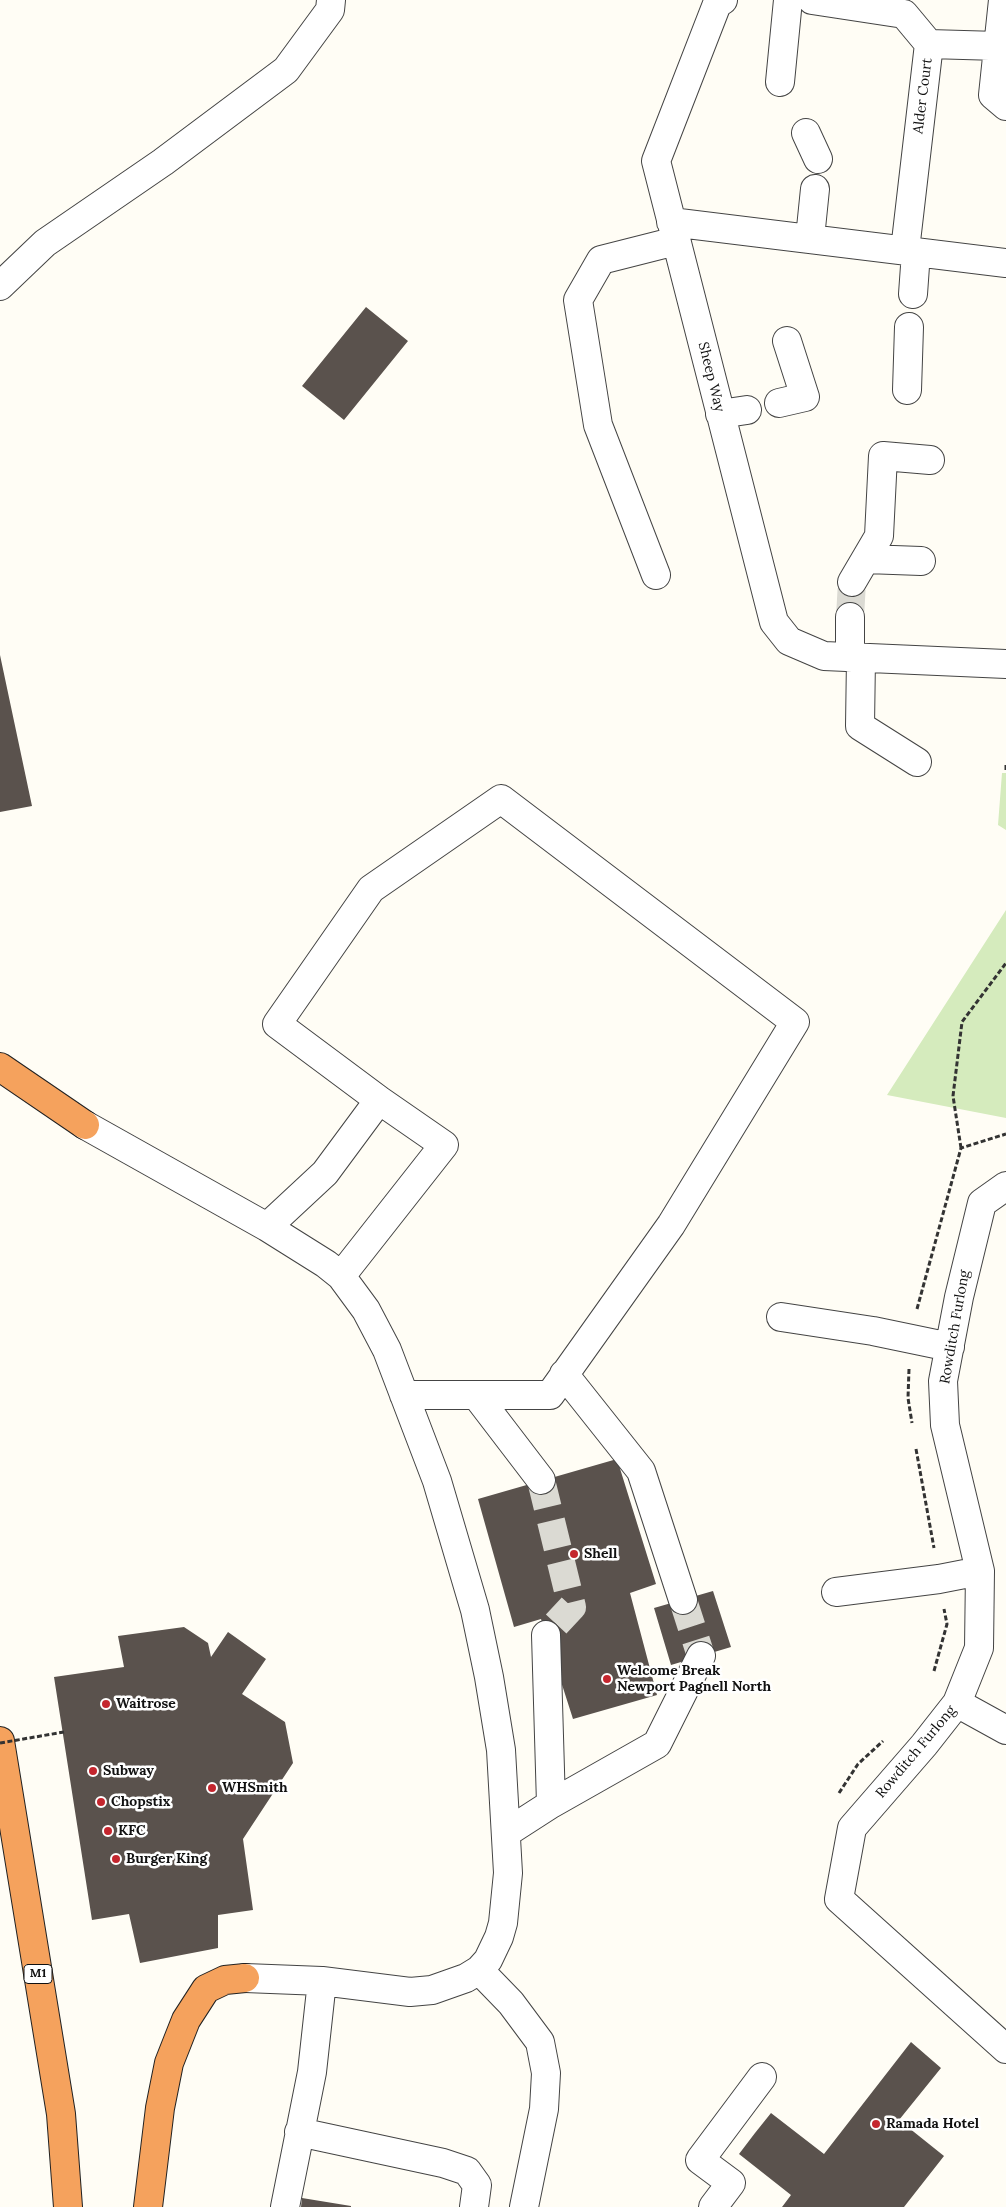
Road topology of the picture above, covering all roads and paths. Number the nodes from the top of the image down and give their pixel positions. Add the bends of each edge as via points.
1 (331, 0) edge
2 (723, 0) edge
3 (788, 0) edge
4 (812, 0) edge
5 (1003, 0) edge
6 (857, 3) edge
7 (929, 44) junction
8 (998, 46) junction
9 (780, 82) dead end
10 (1006, 106) edge
11 (806, 133) dead end
12 (818, 159) dead end
13 (815, 189) dead end
14 (674, 232) junction
15 (810, 238) junction
16 (911, 251) junction
17 (1006, 263) edge
18 (0, 286) edge
19 (913, 294) dead end
20 (909, 327) dead end
21 (787, 341) dead end
22 (907, 390) dead end
23 (779, 403) dead end
24 (747, 410) dead end
25 (720, 414) junction
26 (930, 460) dead end
27 (866, 559) junction
28 (921, 561) dead end
29 (656, 575) dead end
30 (852, 582) tunnel mouth
31 (850, 617) tunnel mouth
32 (855, 657) junction
33 (1006, 664) edge
34 (918, 762) dead end
35 (1006, 766) edge
36 (1006, 771) edge
37 (1006, 963) edge
38 (0, 1067) edge
39 (379, 1100) junction
40 (85, 1125) joint
41 (1006, 1134) edge
42 (961, 1148) junction
43 (1006, 1186) edge
44 (267, 1227) junction
45 (341, 1276) junction
46 (781, 1317) dead end
47 (910, 1338) junction
48 (950, 1347) junction
49 (564, 1374) junction
50 (404, 1394) junction
51 (476, 1395) junction
52 (912, 1427) dead end
53 (916, 1446) dead end
54 (542, 1480) tunnel mouth
55 (980, 1572) junction
56 (939, 1579) junction
57 (836, 1592) dead end
58 (683, 1600) tunnel mouth
59 (546, 1634) tunnel mouth
60 (701, 1656) tunnel mouth
61 (933, 1674) dead end
62 (957, 1703) junction
63 (1006, 1730) edge
64 (64, 1732) dead end
65 (885, 1740) dead end
66 (0, 1742) edge
67 (833, 1801) dead end
68 (551, 1804) junction
69 (506, 1833) junction
70 (479, 1970) junction
71 (245, 1978) joint
72 (322, 1981) junction
73 (1006, 2049) edge
74 (762, 2077) dead end
75 (299, 2132) junction
76 (68, 2207) edge
77 (148, 2207) edge
78 (285, 2207) edge
79 (474, 2207) edge
80 (524, 2207) edge
81 (713, 2207) edge

1 - 18 street via 330,10 286,70 163,162 45,243
2 - 14 street via 717,4 656,161
3 - 9 street
4 - 6 street, Alder Court
5 - 8 street
6 - 7 street, Alder Court via 904,14
7 - 8 street
7 - 16 street, Alder Court
8 - 10 street via 994,95
11 - 12 street
13 - 15 street
14 - 15 street
14 - 25 street, Sheep Way
14 - 29 street via 601,260 578,300 598,425
15 - 16 street
16 - 17 street
16 - 19 street, Alder Court
20 - 22 street
21 - 23 street via 805,397
24 - 25 street
25 - 32 street, Sheep Way via 774,622 789,641 824,656
26 - 27 street via 883,456 879,536
27 - 28 street
27 - 30 street
31 - 32 street
32 - 33 street, Sheep Way
32 - 34 street via 860,726
35 - 36 path
37 - 42 path via 962,1022 954,1096
38 - 40 highway
39 - 44 street via 325,1173
39 - 45 street via 444,1145
39 - 49 street via 277,1024 372,889 501,799 795,1022 671,1225
40 - 44 street
41 - 42 path
42 - 47 path
43 - 48 street, Rowditch Furlong via 982,1203 958,1297
44 - 45 street
45 - 50 street via 366,1310
46 - 47 street
47 - 48 street
47 - 52 path via 908,1398
48 - 55 street, Rowditch Furlong via 943,1381 945,1425
49 - 51 street via 550,1395
49 - 58 street via 641,1471
50 - 51 street
50 - 69 street via 437,1481 475,1610 501,1750
51 - 54 street
53 - 56 path
55 - 56 street
55 - 62 street, Rowditch Furlong via 979,1648
56 - 57 street
56 - 61 path via 947,1624
59 - 68 street
60 - 68 street via 657,1744
62 - 63 street
62 - 73 street, Rowditch Furlong via 852,1828 839,1899
64 - 66 path, bridge
65 - 67 path via 858,1764
66 - 76 highway, M1 via 62,2114
68 - 69 street
69 - 70 street via 508,1873 503,1923 494,1949
70 - 72 street via 452,1984 410,1992
70 - 80 street via 511,2003 540,2042 546,2074 544,2109
71 - 72 street
71 - 77 highway via 225,1980 206,1989 186,2020 169,2063
72 - 75 street via 312,2072
74 - 81 street via 700,2160 731,2183
75 - 78 street
75 - 79 street via 467,2171 477,2185

